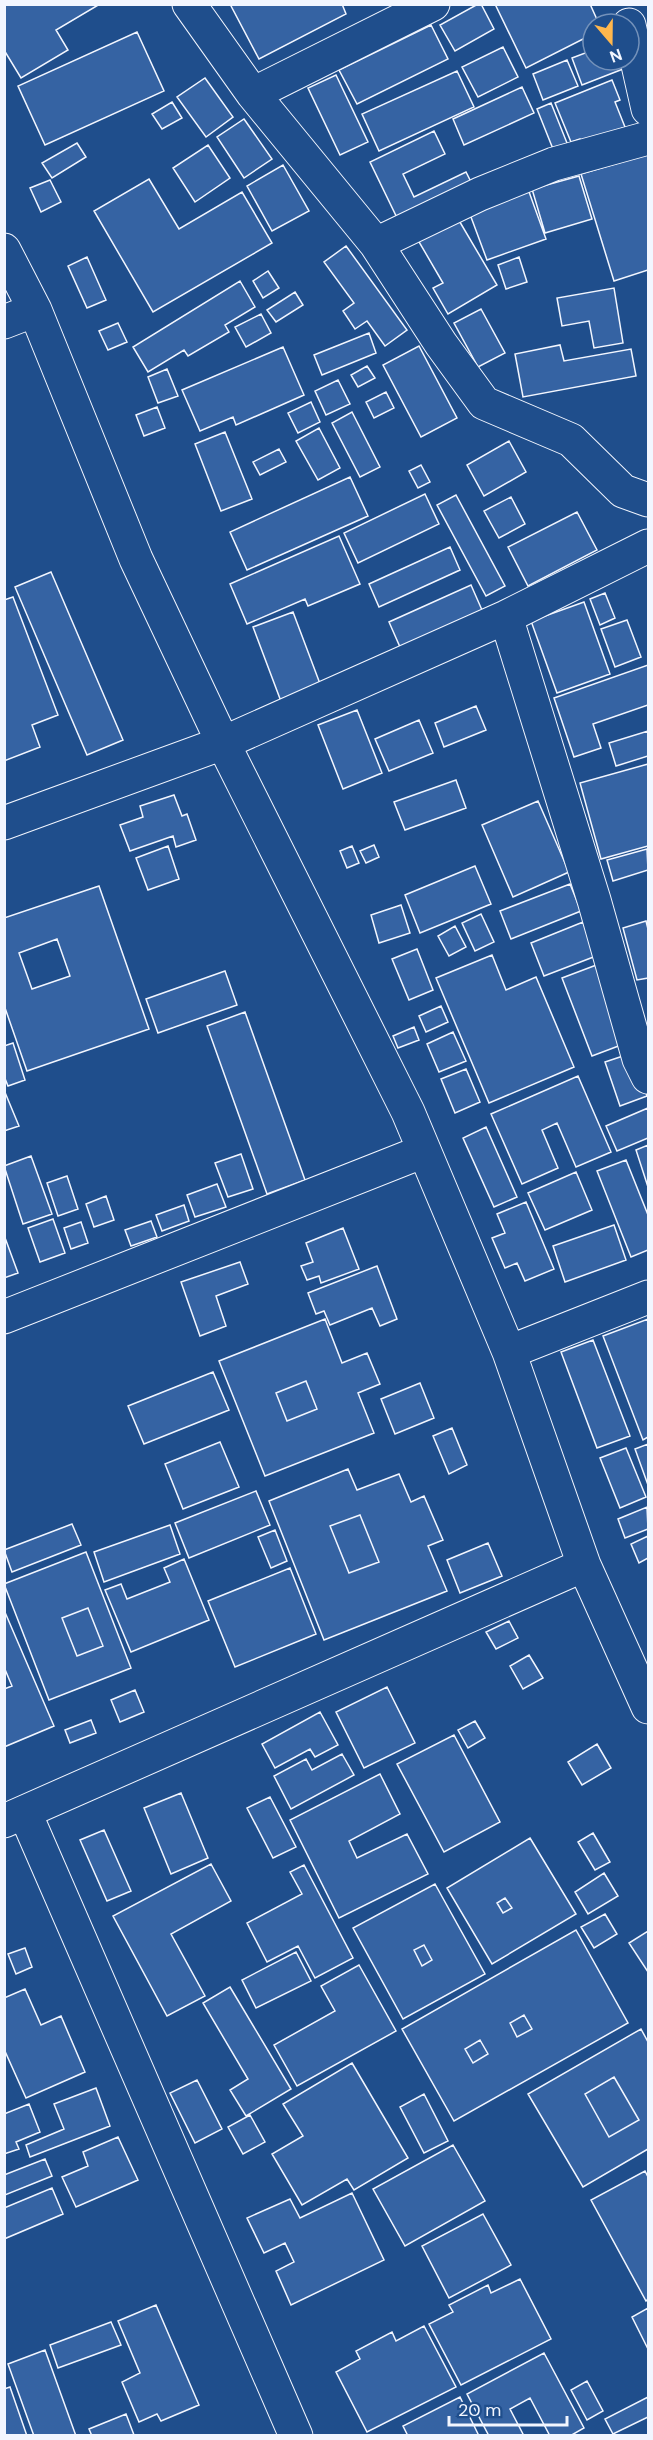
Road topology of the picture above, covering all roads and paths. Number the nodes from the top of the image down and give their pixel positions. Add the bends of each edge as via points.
1 (189, 4) edge
2 (433, 4) edge
3 (640, 72) edge
4 (253, 94) junction
5 (648, 109) edge
6 (648, 138) edge
7 (376, 244) junction
8 (4, 250) edge
9 (35, 310) junction
10 (4, 322) edge
11 (648, 500) edge
12 (648, 546) edge
13 (506, 617) junction
14 (223, 743) junction
15 (4, 823) edge
16 (645, 1063) edge
17 (424, 1151) junction
18 (648, 1297) edge
19 (4, 1317) edge
20 (509, 1352) junction
21 (584, 1565) junction
22 (648, 1707) edge
23 (15, 1817) edge
24 (296, 2436) edge

1 - 4 street
2 - 4 street
3 - 5 street
4 - 7 street
6 - 7 street via 554,164
7 - 11 street via 484,404 571,440 622,491
8 - 9 street
9 - 10 street
9 - 14 street via 136,560
12 - 13 street
13 - 14 street
13 - 16 street
14 - 15 street
14 - 17 street
17 - 19 street
17 - 20 street
18 - 20 street
20 - 21 street
21 - 22 street
21 - 23 street
23 - 24 street

